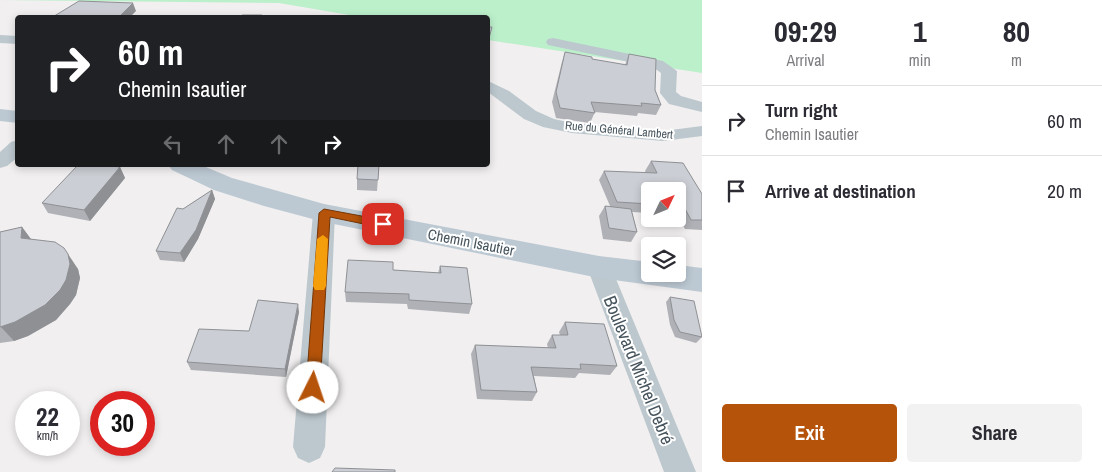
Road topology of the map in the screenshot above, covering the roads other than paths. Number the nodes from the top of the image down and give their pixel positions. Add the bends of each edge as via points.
1 (0, 38) edge
2 (15, 40) edge
3 (553, 42) dead end
4 (490, 87) edge
5 (702, 107) edge
6 (0, 116) edge
7 (15, 117) edge
8 (702, 131) edge
9 (15, 149) edge
10 (0, 162) edge
11 (185, 167) edge
12 (324, 213) junction
13 (599, 267) junction
14 (641, 273) edge
15 (686, 278) edge
16 (702, 280) edge
17 (309, 446) dead end
18 (680, 472) edge

1 - 2 street
3 - 5 street via 658,64 668,71 668,93 675,100
4 - 8 street, Rue du Général Lambert via 530,115 572,128 663,136
6 - 7 main road
9 - 10 street
11 - 12 main road, Chemin Isautier via 223,184
12 - 13 main road, Chemin Isautier
12 - 17 street
13 - 14 main road, Chemin Isautier
13 - 18 street, Boulevard Michel Debré
15 - 16 main road, Chemin Isautier

